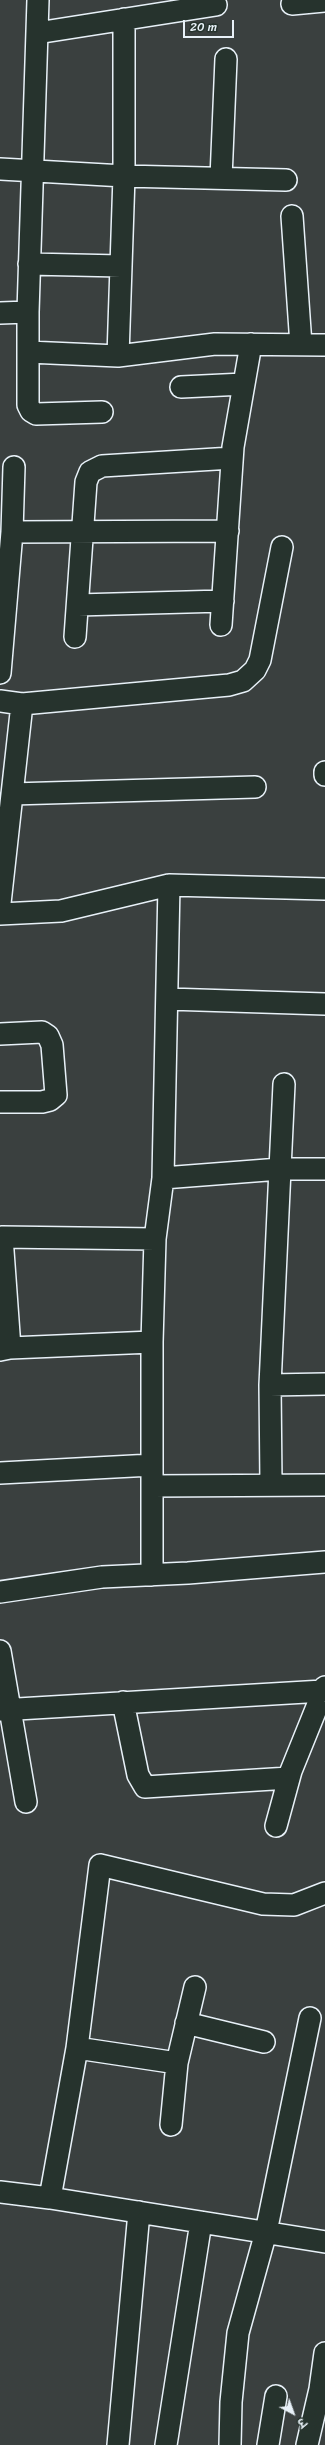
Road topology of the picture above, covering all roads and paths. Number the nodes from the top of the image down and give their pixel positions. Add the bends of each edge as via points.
1 (38, 0) edge
2 (325, 1) edge
3 (292, 4) dead end
4 (216, 5) dead end
5 (169, 6) edge
6 (124, 19) junction
7 (37, 33) junction
8 (226, 59) dead end
9 (0, 169) edge
10 (32, 171) junction
11 (124, 176) junction
12 (221, 178) junction
13 (286, 180) dead end
14 (292, 216) dead end
15 (29, 264) junction
16 (121, 266) junction
17 (28, 312) junction
18 (0, 314) edge
19 (251, 344) junction
20 (301, 345) junction
21 (325, 345) edge
22 (28, 352) junction
23 (118, 356) junction
24 (244, 384) junction
25 (181, 387) dead end
26 (102, 412) dead end
27 (232, 458) junction
28 (14, 467) dead end
29 (82, 531) junction
30 (228, 531) junction
31 (12, 532) junction
32 (282, 548) dead end
33 (223, 601) junction
34 (78, 605) junction
35 (221, 625) dead end
36 (75, 637) dead end
37 (0, 673) edge
38 (0, 701) edge
39 (22, 704) junction
40 (325, 772) edge
41 (325, 775) edge
42 (255, 786) dead end
43 (12, 794) junction
44 (169, 885) junction
45 (325, 889) edge
46 (0, 903) edge
47 (0, 914) edge
48 (168, 999) junction
49 (325, 1004) edge
50 (0, 1034) edge
51 (284, 1084) dead end
52 (0, 1102) edge
53 (280, 1169) junction
54 (325, 1169) edge
55 (163, 1178) junction
56 (155, 1239) junction
57 (152, 1342) junction
58 (5, 1349) edge
59 (325, 1384) edge
60 (270, 1385) junction
61 (152, 1465) junction
62 (0, 1473) edge
63 (271, 1484) junction
64 (325, 1485) edge
65 (152, 1486) junction
66 (325, 1562) edge
67 (152, 1575) junction
68 (0, 1592) edge
69 (0, 1651) edge
70 (324, 1689) edge
71 (123, 1702) junction
72 (4, 1709) edge
73 (289, 1778) junction
74 (26, 1802) dead end
75 (276, 1826) dead end
76 (325, 1893) edge
77 (195, 1987) dead end
78 (310, 2018) dead end
79 (186, 2023) junction
80 (264, 2042) dead end
81 (77, 2048) junction
82 (177, 2063) junction
83 (171, 2125) dead end
84 (0, 2192) edge
85 (50, 2198) junction
86 (139, 2212) junction
87 (201, 2222) junction
88 (266, 2232) junction
89 (325, 2242) edge
90 (325, 2353) edge
91 (276, 2396) dead end
92 (118, 2445) edge
93 (166, 2445) edge
94 (230, 2445) edge
95 (268, 2445) edge
96 (307, 2445) edge

1 - 7 street
2 - 3 street
4 - 5 street
5 - 6 street
6 - 7 street
6 - 11 street
7 - 10 street
8 - 12 street
9 - 10 street
10 - 11 street
10 - 15 street
11 - 12 street
11 - 16 street
12 - 13 street
14 - 20 street
15 - 16 street
15 - 17 street
16 - 23 street
17 - 18 street
17 - 22 street
19 - 20 street
19 - 23 street via 215,344
19 - 24 street
20 - 21 street
22 - 23 street
22 - 26 street via 28,405 31,411 36,414
24 - 25 street
24 - 27 street
27 - 29 street via 97,467 86,478
27 - 30 street
28 - 31 street
29 - 30 street
29 - 31 street
29 - 34 street
30 - 33 street
31 - 37 street
32 - 39 street via 260,660 255,670 243,681 229,685
33 - 34 street
33 - 35 street
34 - 36 street
38 - 39 street
39 - 43 street
40 - 41 street
42 - 43 street
43 - 46 street
44 - 45 street
44 - 47 street via 61,911
44 - 48 street
48 - 49 street
48 - 55 street
50 - 52 street via 42,1032 48,1036 52,1045 56,1095 42,1102
51 - 53 street
53 - 54 street
53 - 55 street
53 - 60 street
55 - 56 street
56 - 57 street
56 - 58 street via 2,1237
57 - 58 street
57 - 61 street
59 - 60 street
60 - 63 street
61 - 62 street
61 - 65 street
63 - 64 street
63 - 65 street
65 - 67 street
66 - 67 street
67 - 68 street via 102,1577
69 - 72 street
70 - 71 street
70 - 73 street
71 - 72 street
71 - 73 street via 138,1775 145,1787
72 - 74 street
73 - 75 street
76 - 81 street via 294,1905 263,1904 100,1865
77 - 79 street
78 - 88 street
79 - 80 street
79 - 82 street
81 - 82 street
81 - 85 street
82 - 83 street
84 - 85 street
85 - 86 street
86 - 87 street
86 - 92 street
87 - 88 street
87 - 93 street
88 - 89 street
88 - 94 street via 238,2333 231,2402
90 - 96 street via 320,2389
91 - 95 street

